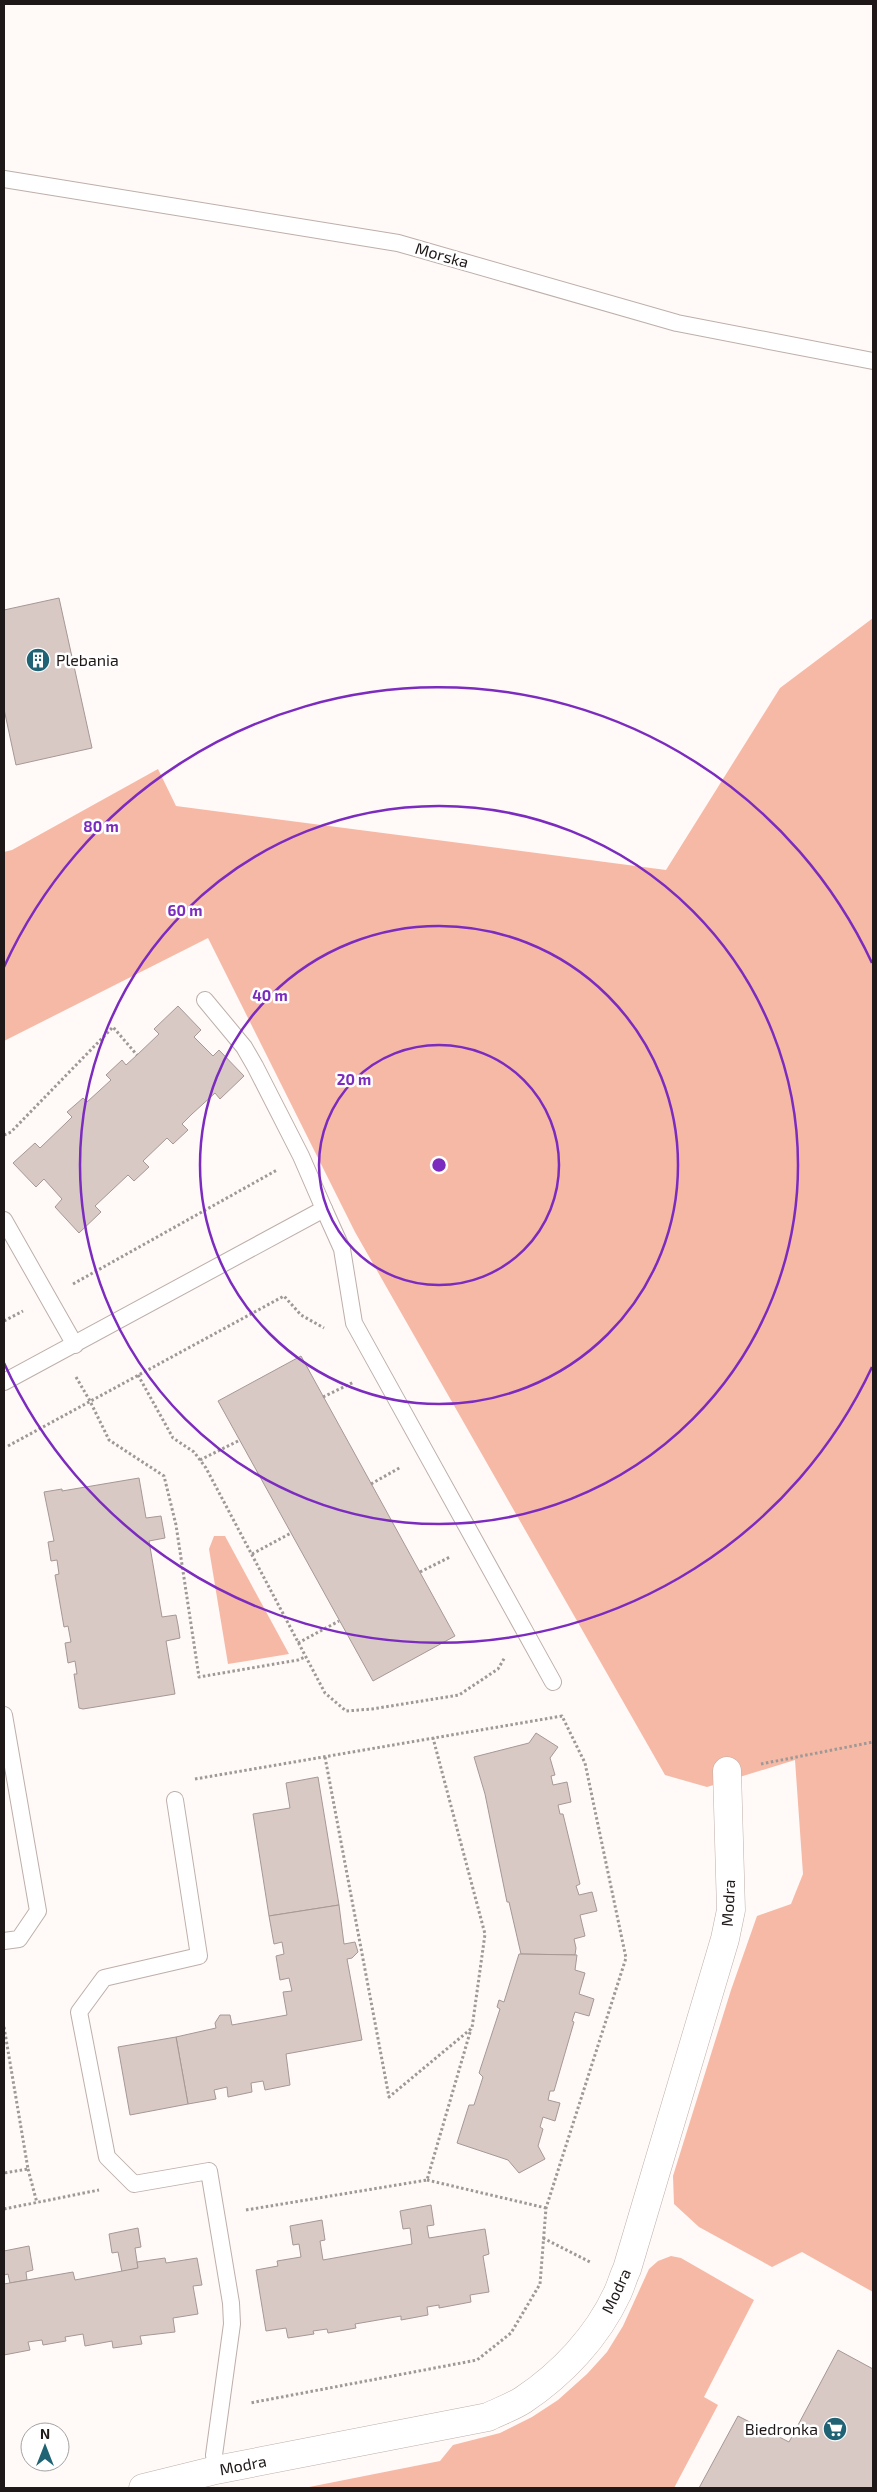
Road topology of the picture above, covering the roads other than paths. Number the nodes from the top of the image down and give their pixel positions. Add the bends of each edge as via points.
1 (4, 179) edge
2 (873, 361) edge
3 (205, 1000) dead end
4 (324, 1209) junction
5 (4, 1220) edge
6 (76, 1344) junction
7 (4, 1382) edge
8 (553, 1682) dead end
9 (4, 1715) edge
10 (727, 1771) road end
11 (175, 1800) road end
12 (4, 1941) edge
13 (216, 2470) junction
14 (143, 2488) edge

1 - 2 lane, Morska via 398,243 677,323
3 - 4 lane via 244,1047 301,1156
4 - 6 lane
4 - 8 lane via 342,1249 354,1323
5 - 6 lane
6 - 7 lane
9 - 12 lane via 38,1911 19,1939
10 - 13 street, Modra via 731,1910 725,1939 627,2269 617,2294 596,2328 556,2376 522,2401 488,2417
11 - 13 lane via 200,1956 104,1978 80,2012 107,2157 134,2184 209,2171 232,2324 214,2456
13 - 14 street, Modra

